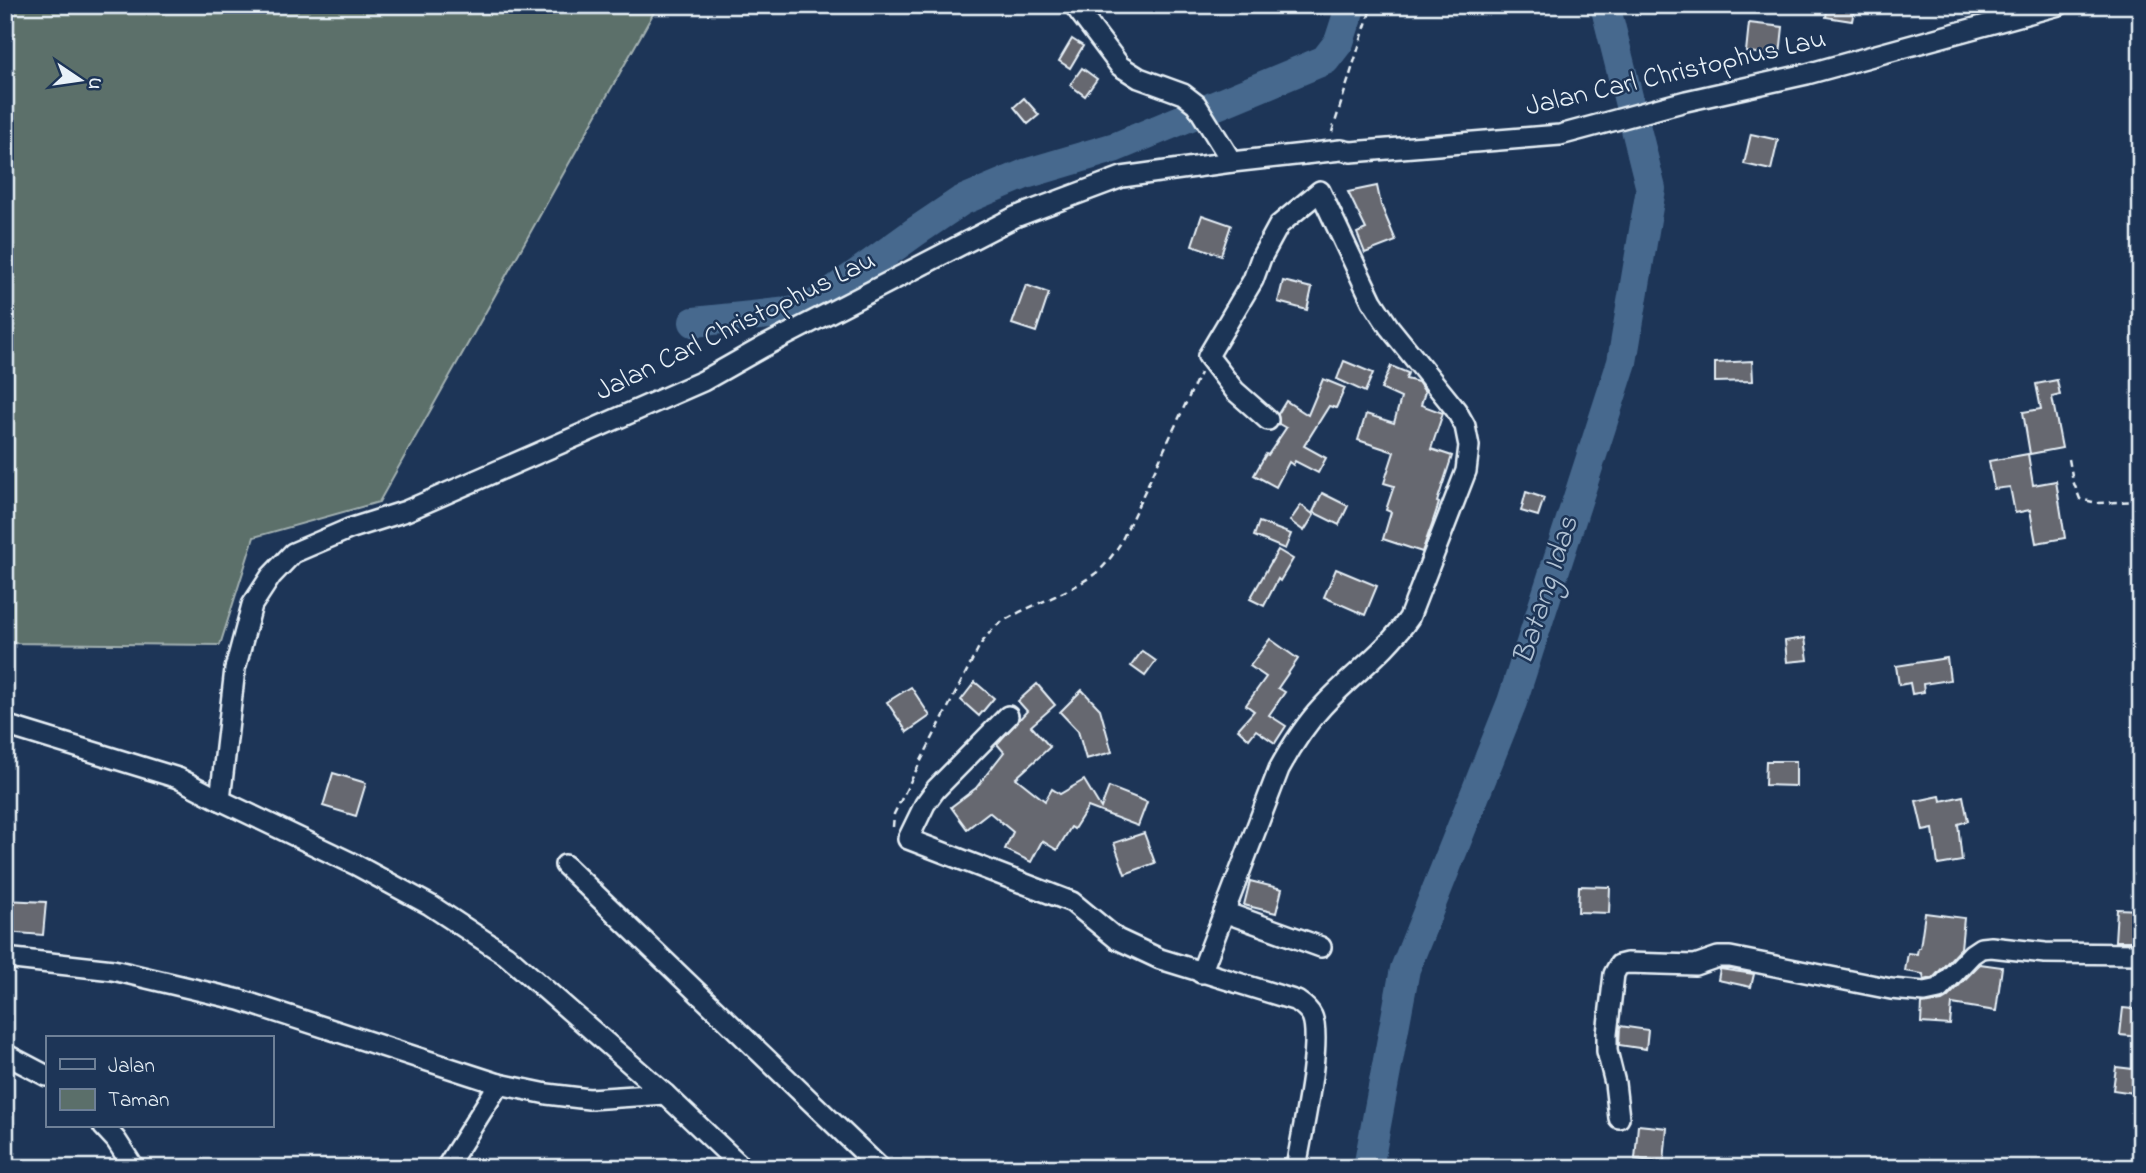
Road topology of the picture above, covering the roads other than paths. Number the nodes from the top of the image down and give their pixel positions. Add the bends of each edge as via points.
1 (1074, 5) edge
2 (2059, 5) edge
3 (1232, 162) junction
4 (1268, 420) dead end
5 (1008, 716) dead end
6 (5, 725) edge
7 (220, 800) junction
8 (565, 865) dead end
9 (1224, 912) junction
10 (1321, 947) dead end
11 (2141, 954) edge
12 (5, 958) edge
13 (1201, 973) junction
14 (5, 1054) edge
15 (46, 1075) edge
16 (499, 1084) junction
17 (665, 1094) junction
18 (1619, 1118) dead end
19 (105, 1128) edge
20 (134, 1168) edge
21 (446, 1168) edge
22 (743, 1168) edge
23 (880, 1168) edge
24 (1296, 1168) edge

1 - 3 street via 1120,66 1184,94 1201,110
2 - 3 street, Jalan Carl Christophus Lau, bridge via 1560,135
3 - 7 street, Jalan Carl Christophus Lau via 1122,177 1015,217 703,381 406,511 293,553 252,605 235,668
4 - 9 street via 1235,391 1208,356 1279,225 1320,191 1371,301 1465,426 1469,446 1466,471 1409,618 1381,652 1323,706 1289,750
5 - 13 street via 936,789 908,839 1072,902 1117,939
6 - 7 street via 178,778
7 - 17 street via 356,864 506,955
8 - 23 street
9 - 10 street
9 - 13 street
11 - 18 street via 1981,948 1939,989 1925,992 1730,957 1695,965 1619,965 1606,1034
12 - 16 street via 113,970 240,1000
13 - 24 street via 1297,1001 1312,1015 1316,1041
14 - 15 street
16 - 17 street via 589,1099
16 - 21 street
17 - 22 street
19 - 20 street

